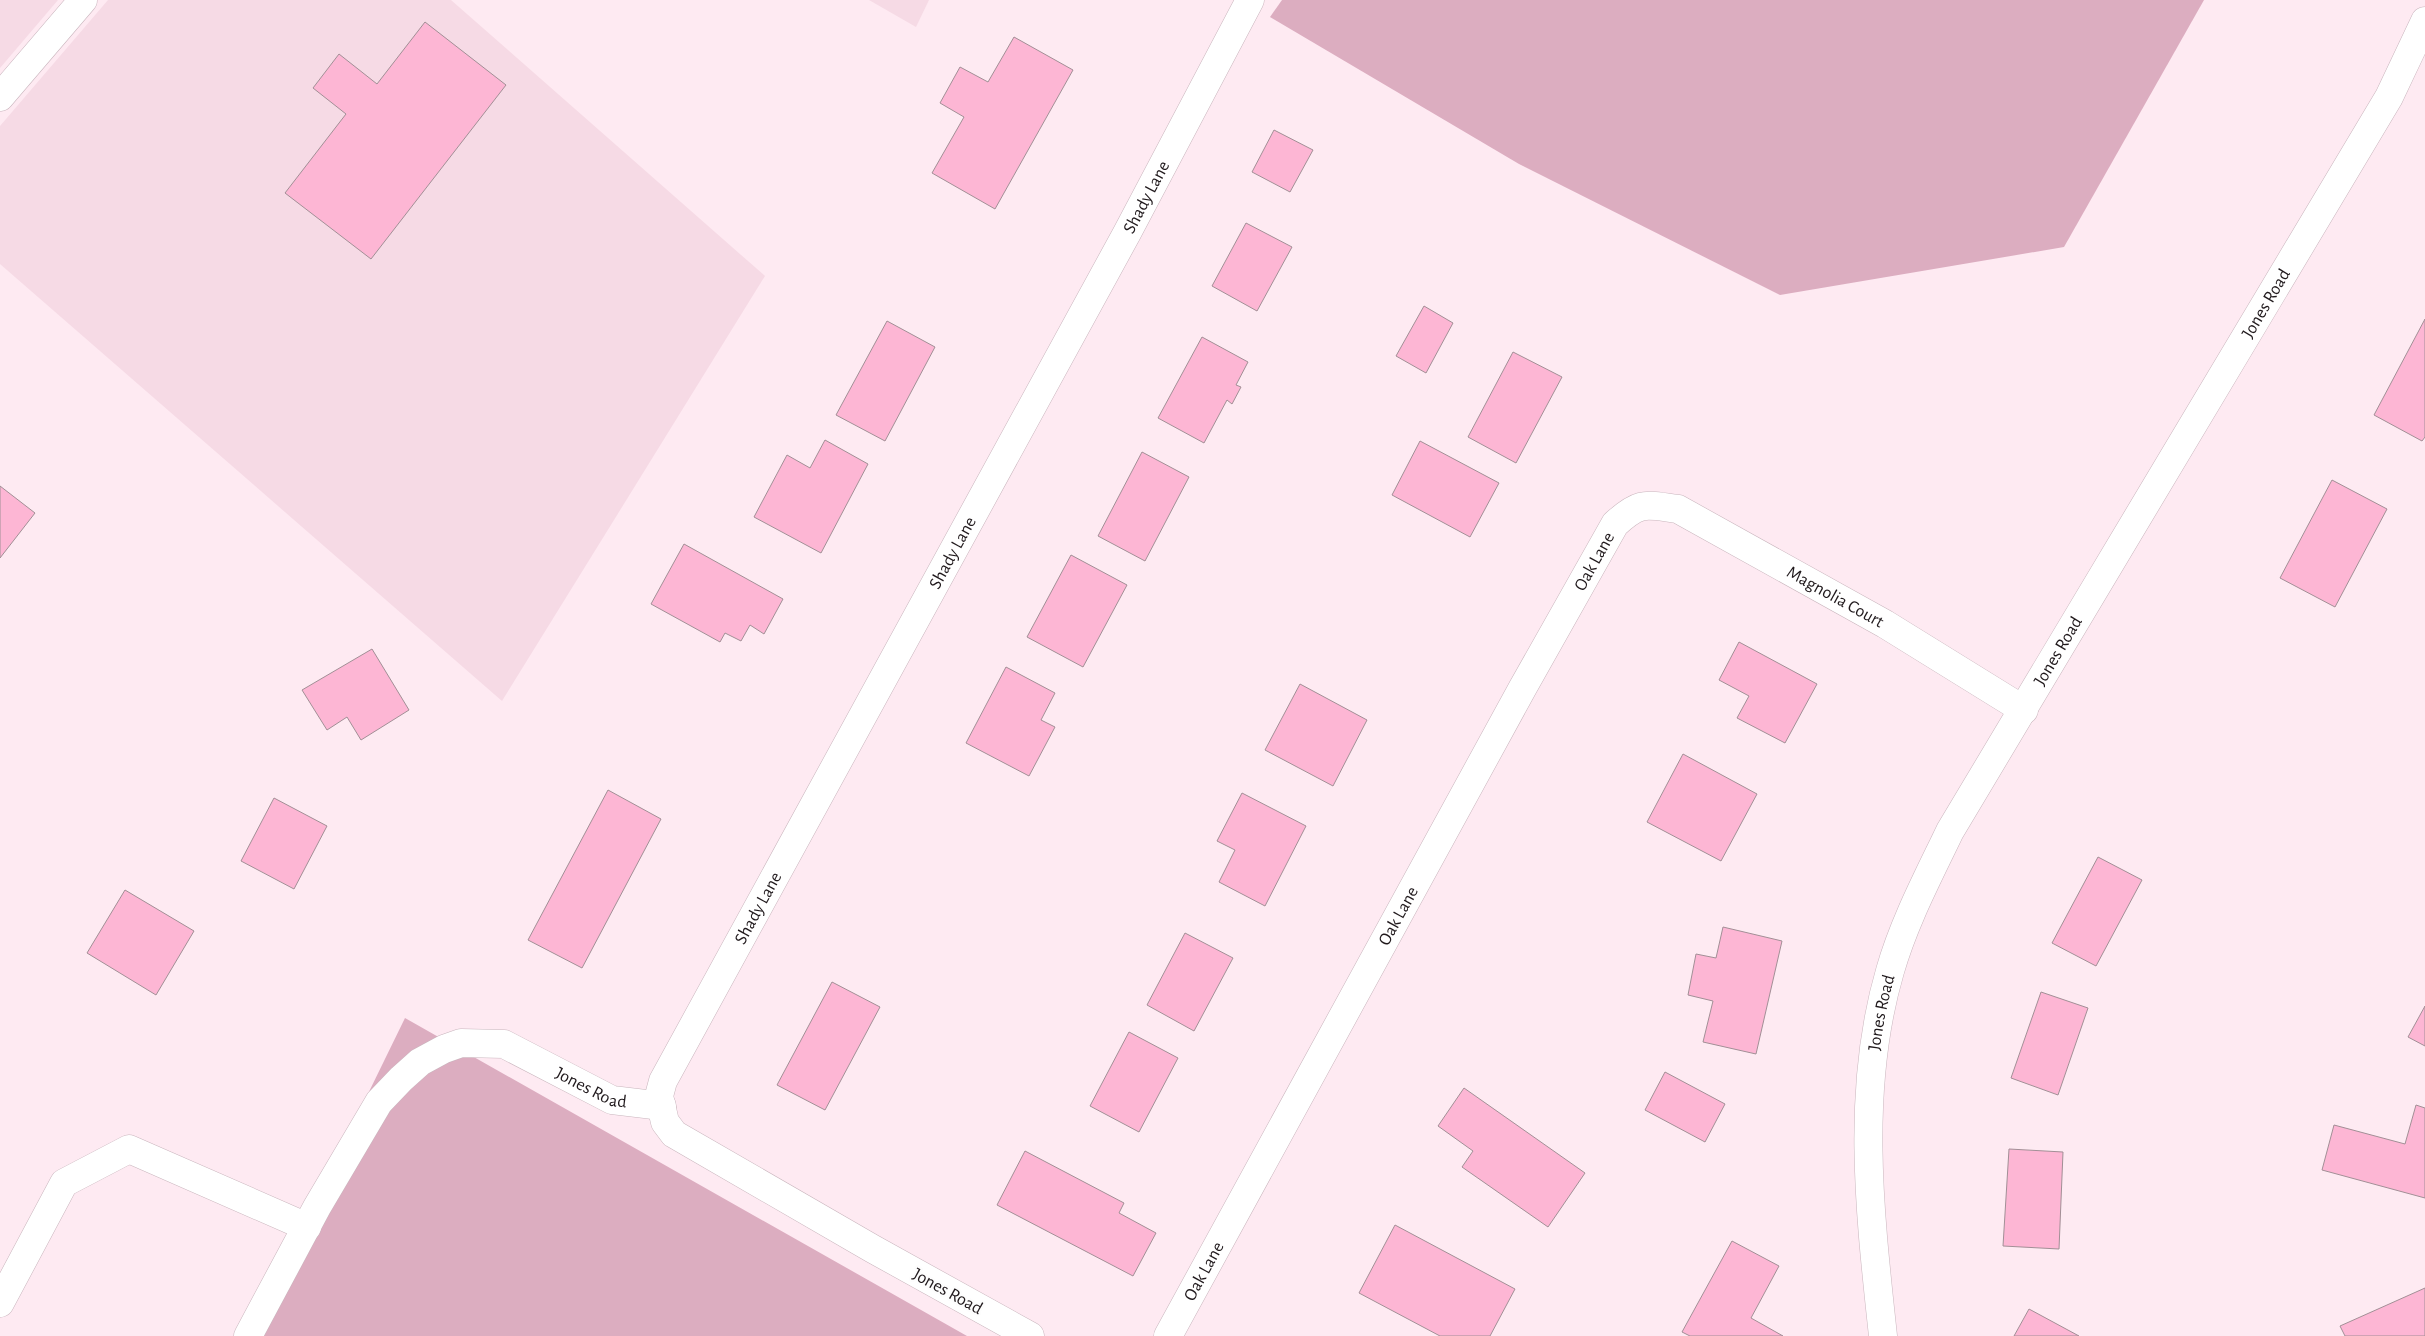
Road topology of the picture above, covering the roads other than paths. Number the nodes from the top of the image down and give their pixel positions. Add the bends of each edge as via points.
1 (83, 0) edge
2 (1250, 0) edge
3 (2425, 21) edge
4 (0, 97) edge
5 (1639, 506) joint
6 (2024, 710) junction
7 (662, 1106) junction
8 (307, 1226) junction
9 (0, 1303) edge
10 (248, 1336) edge
11 (1030, 1336) edge
12 (1168, 1336) edge
13 (1883, 1336) edge

1 - 4 street
2 - 7 street, Shady Lane via 889,671 698,1012 663,1081 659,1096
3 - 6 street, Jones Road via 2389,96
5 - 6 street, Magnolia Court via 1678,509 1884,624
5 - 12 street, Oak Lane via 1632,508 1615,524
6 - 13 street, Jones Road via 1950,832 1914,905 1890,971 1876,1036 1867,1132 1870,1214
7 - 8 street, Jones Road via 612,1100 504,1044 461,1043 420,1062 379,1102
7 - 11 street, Jones Road via 665,1122 674,1134
8 - 9 street via 130,1149 64,1183
8 - 10 street, Jones Road

